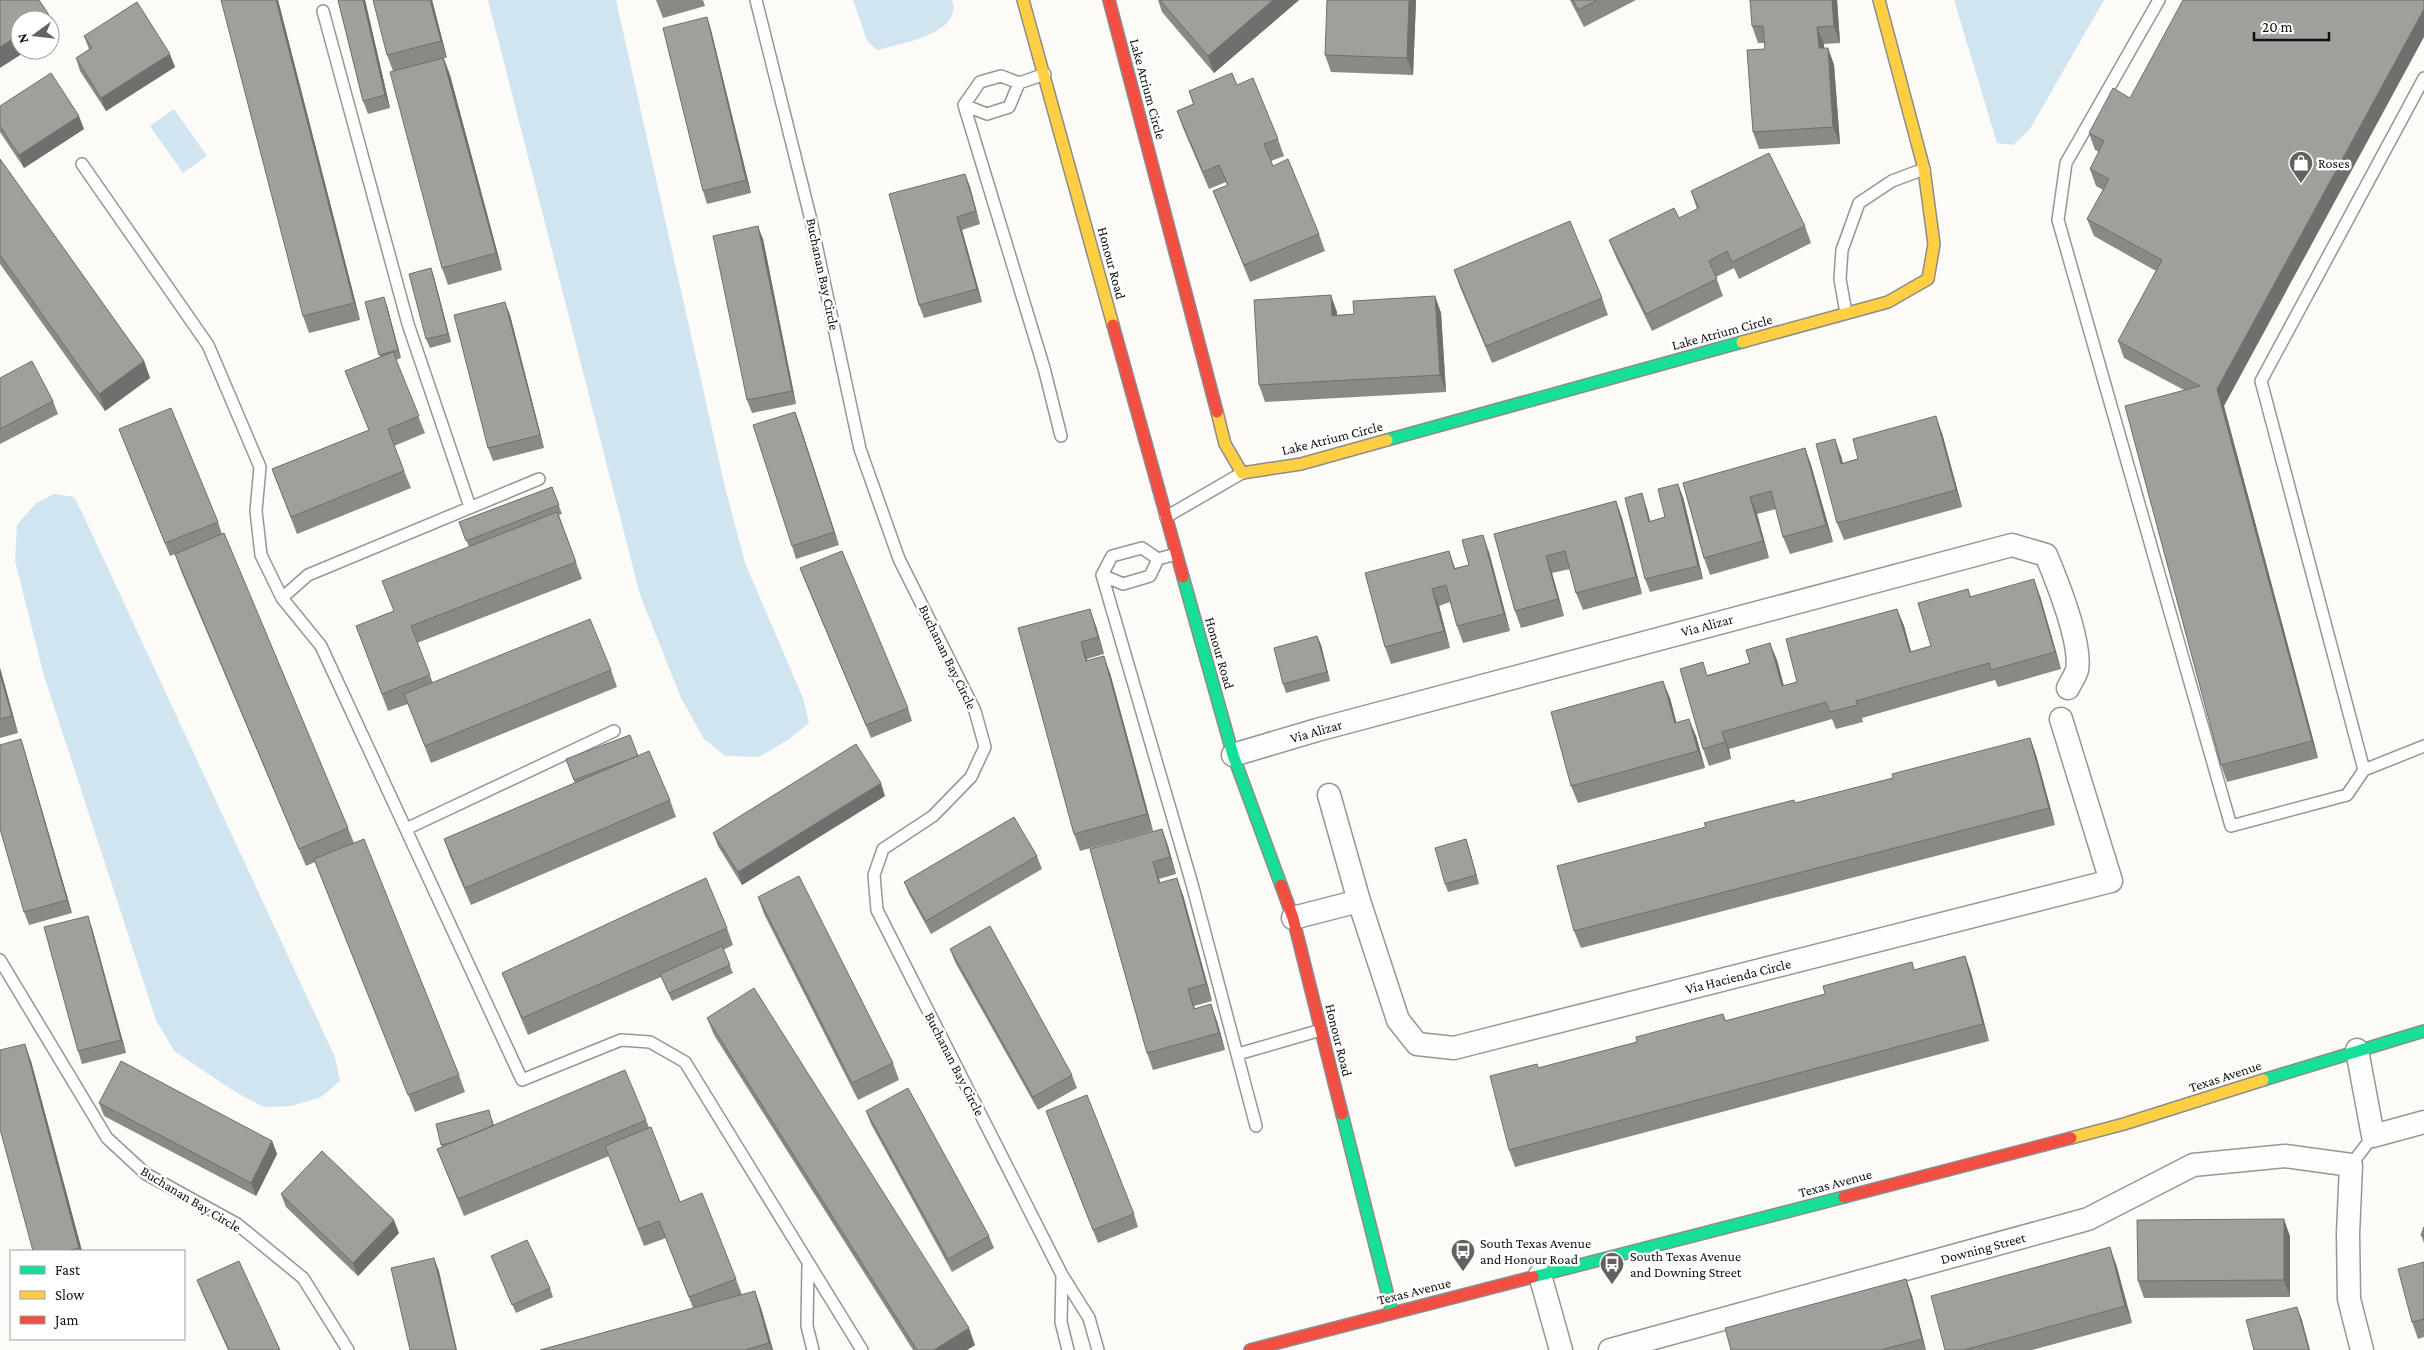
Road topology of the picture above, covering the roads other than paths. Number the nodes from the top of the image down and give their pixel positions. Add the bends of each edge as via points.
1 (756, 0) edge
2 (1023, 0) edge
3 (1109, 0) edge
4 (1879, 0) edge
5 (2158, 0) edge
6 (324, 11) dead end
7 (1045, 74) junction
8 (2424, 78) edge
9 (1019, 83) junction
10 (964, 105) junction
11 (82, 164) dead end
12 (1924, 169) junction
13 (1846, 313) junction
14 (1061, 436) dead end
15 (1242, 473) junction
16 (538, 479) dead end
17 (470, 507) junction
18 (1166, 518) junction
19 (1176, 554) junction
20 (1158, 558) junction
21 (1102, 574) junction
22 (282, 598) junction
23 (2068, 688) dead end
24 (2060, 719) dead end
25 (614, 731) dead end
26 (2423, 750) edge
27 (1234, 755) junction
28 (2364, 770) junction
29 (1329, 795) dead end
30 (406, 829) junction
31 (1359, 901) junction
32 (1293, 918) junction
33 (0, 960) edge
34 (1321, 1030) junction
35 (2424, 1031) edge
36 (2357, 1050) junction
37 (1238, 1054) junction
38 (2424, 1122) edge
39 (1256, 1126) dead end
40 (2373, 1136) junction
41 (2351, 1164) junction
42 (808, 1265) junction
43 (1062, 1275) junction
44 (1540, 1275) junction
45 (1392, 1312) junction
46 (348, 1350) edge
47 (813, 1350) edge
48 (860, 1350) edge
49 (1068, 1350) edge
50 (1098, 1350) edge
51 (1250, 1350) edge
52 (1560, 1350) edge
53 (1610, 1350) edge
54 (2362, 1350) edge

1 - 43 lane, Buchanan Bay Circle via 810,216 860,449 899,559 975,711 985,747 971,777 933,816 883,849 874,875 877,910
2 - 7 street, Honour Road
3 - 15 street, Lake Atrium Circle via 1225,444
4 - 12 street, Lake Atrium Circle
5 - 28 lane via 2066,163 2058,220 2231,826 2347,795
6 - 17 lane via 408,324
7 - 9 lane
7 - 18 street, Honour Road
8 - 28 lane via 2261,381
9 - 10 lane via 1001,76 980,82
9 - 10 lane via 1009,107 987,114
10 - 14 lane via 1044,368
11 - 22 lane via 208,345 260,467 256,510 261,555
12 - 13 lane via 1892,181 1859,203 1842,250 1840,280
12 - 13 street, Lake Atrium Circle via 1934,244 1928,279 1888,302
13 - 15 street, Lake Atrium Circle via 1301,464
15 - 18 lane, Lake Atrium Circle
16 - 17 lane
17 - 22 lane via 308,575
18 - 19 street, Honour Road
19 - 20 lane
19 - 27 street, Honour Road
20 - 21 lane via 1142,548 1112,556
20 - 21 lane via 1150,576 1122,584
21 - 37 lane
22 - 30 lane via 321,646
23 - 27 street, Via Alizar via 2077,670 2074,641 2061,588 2046,555 2012,545 1317,730
24 - 31 street, Via Hacienda Circle via 2111,881 1454,1048 1417,1044 1398,1020
25 - 30 lane
26 - 28 lane
27 - 32 street, Honour Road
29 - 31 street
30 - 42 lane via 522,1080 621,1040 650,1042 685,1062
31 - 32 street
32 - 34 street, Honour Road
33 - 46 lane, Buchanan Bay Circle via 107,1138 146,1174 237,1224 303,1278
34 - 37 lane
34 - 45 street, Honour Road
35 - 36 street, Texas Avenue
36 - 40 street
36 - 44 street, Texas Avenue via 2124,1124
37 - 39 lane
38 - 40 street
40 - 41 lane
41 - 53 street, Downing Street via 2285,1156 2193,1164 2088,1219
41 - 54 street via 2349,1298
42 - 47 lane via 807,1326
42 - 48 lane
43 - 49 lane, Buchanan Bay Circle via 1061,1322
43 - 50 lane, Buchanan Bay Circle via 1089,1318
44 - 45 street, Texas Avenue
44 - 52 street
45 - 51 street, Texas Avenue

